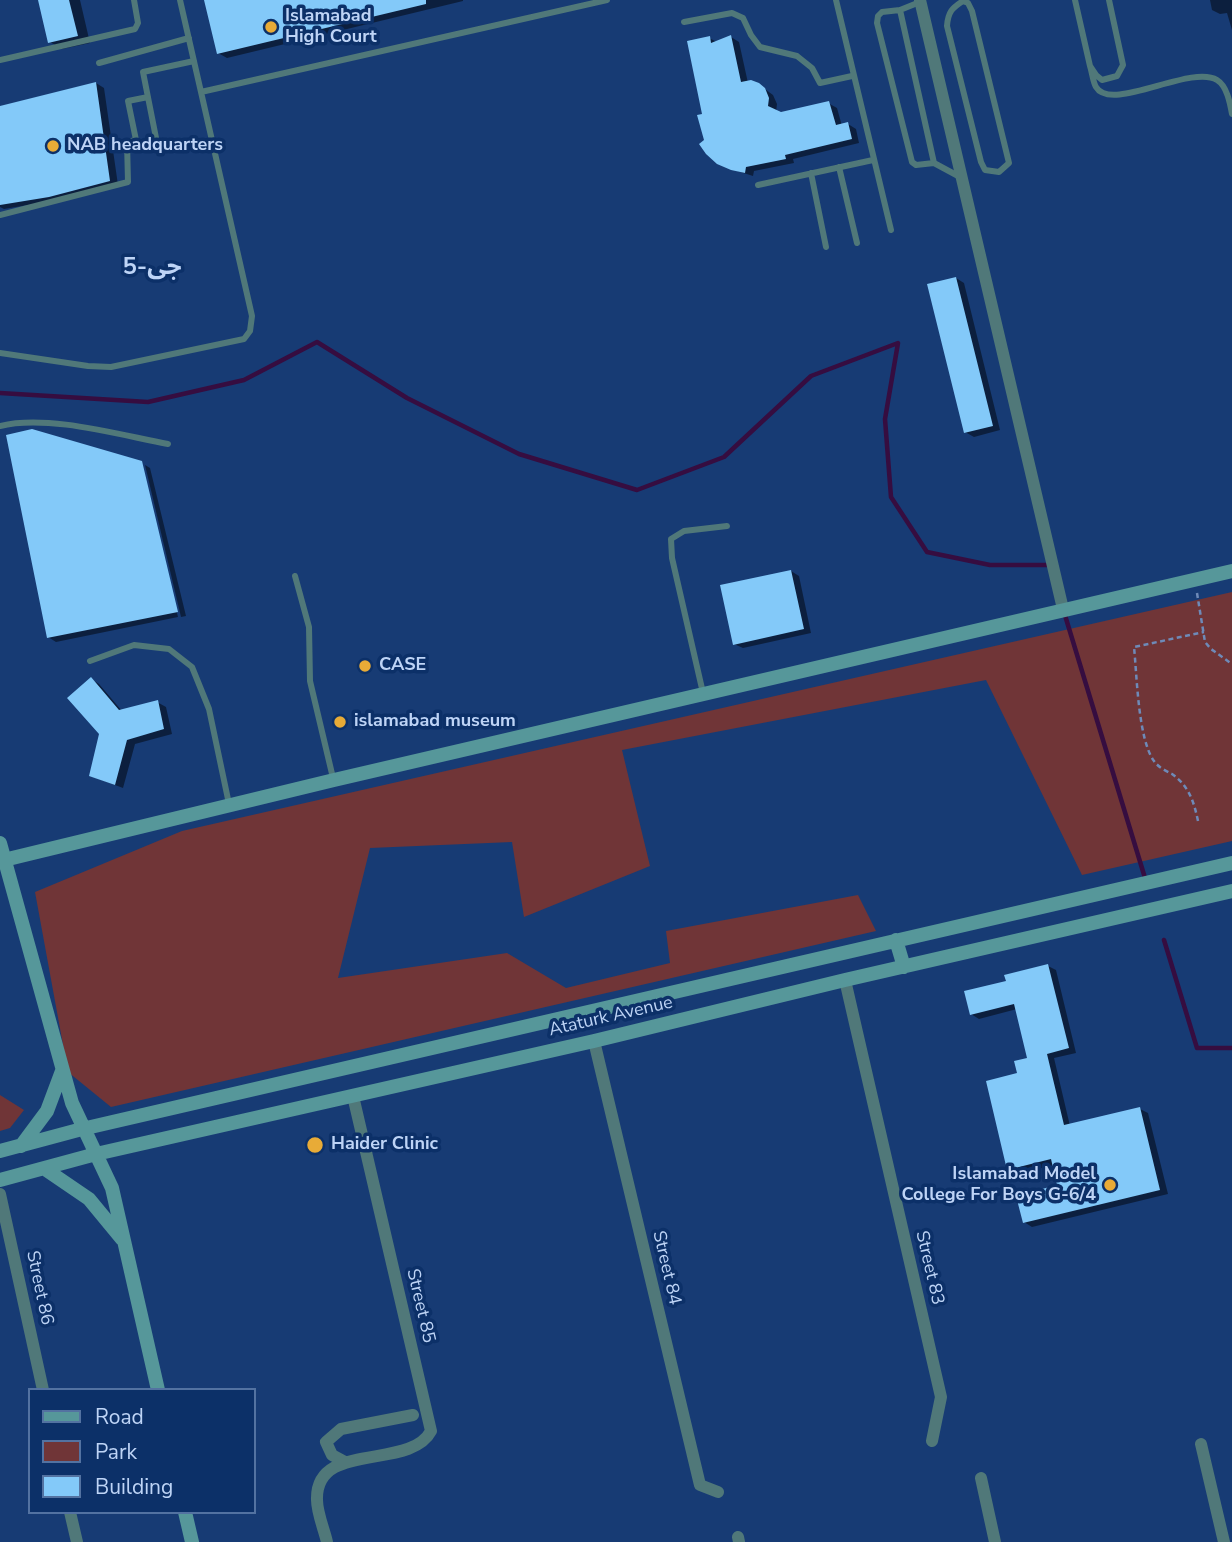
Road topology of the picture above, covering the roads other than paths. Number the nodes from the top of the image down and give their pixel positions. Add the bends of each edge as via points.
1 (134, 0) edge
2 (180, 0) edge
3 (607, 0) edge
4 (836, 0) edge
5 (1076, 0) edge
6 (1109, 0) edge
7 (920, 1) edge
8 (964, 1) edge
9 (900, 10) junction
10 (684, 22) dead end
11 (189, 38) junction
12 (0, 60) edge
13 (194, 61) junction
14 (99, 63) dead end
15 (1090, 66) junction
16 (852, 76) junction
17 (201, 92) junction
18 (148, 97) junction
19 (1232, 114) edge
20 (159, 153) dead end
21 (873, 160) junction
22 (934, 163) junction
23 (839, 167) junction
24 (811, 173) junction
25 (962, 178) junction
26 (758, 185) dead end
27 (0, 215) edge
28 (891, 230) dead end
29 (857, 243) dead end
30 (826, 247) dead end
31 (0, 353) edge
32 (0, 426) edge
33 (168, 444) dead end
34 (727, 526) dead end
35 (1232, 571) edge
36 (295, 576) dead end
37 (1063, 609) junction
38 (90, 661) dead end
39 (704, 695) junction
40 (334, 780) junction
41 (230, 806) junction
42 (0, 843) edge
43 (2, 861) edge
44 (1232, 863) edge
45 (1232, 891) edge
46 (896, 940) junction
47 (904, 967) junction
48 (845, 980) junction
49 (594, 1041) junction
50 (62, 1071) junction
51 (354, 1096) junction
52 (82, 1129) junction
53 (21, 1146) junction
54 (0, 1152) edge
55 (96, 1154) junction
56 (45, 1169) junction
57 (0, 1180) edge
58 (0, 1194) edge
59 (124, 1243) junction
60 (43, 1388) edge
61 (158, 1388) edge
62 (414, 1415) dead end
63 (933, 1441) dead end
64 (1201, 1444) dead end
65 (345, 1462) junction
66 (981, 1478) dead end
67 (718, 1492) dead end
68 (70, 1514) edge
69 (185, 1514) edge
70 (77, 1542) edge
71 (192, 1542) edge
72 (327, 1542) edge
73 (995, 1542) edge
74 (1224, 1542) edge

1 - 12 lane via 135,29
2 - 11 lane
3 - 17 lane
4 - 16 lane
5 - 15 lane
6 - 15 lane via 1123,65 1117,76 1102,80
7 - 9 lane
7 - 25 street
8 - 8 lane via 972,10 1008,157 1007,167 999,172 985,170 981,162 947,26 952,8
9 - 22 lane
9 - 22 lane via 882,12 877,23 912,163
10 - 16 lane via 732,13 743,18 760,47 797,56 812,68 820,83
11 - 13 lane
11 - 14 lane
13 - 17 lane
13 - 18 lane via 143,72
15 - 19 lane via 1096,88 1104,94 1194,77 1217,80
16 - 21 lane
17 - 31 lane via 252,316 244,339 111,367
18 - 20 lane
18 - 27 lane via 128,101 136,140 127,142 128,181
21 - 23 lane
21 - 28 lane
22 - 25 lane
23 - 24 lane
23 - 29 lane
24 - 26 lane
24 - 30 lane
25 - 37 street
32 - 33 lane via 58,424
34 - 39 lane via 684,531 671,539
35 - 37 street
36 - 40 lane via 309,627 310,681
37 - 39 street
38 - 41 lane via 134,645 169,649 192,667 209,709
39 - 40 street
40 - 41 street
41 - 43 street
42 - 43 street
43 - 50 street
44 - 46 street, Ataturk Avenue
45 - 47 street, Ataturk Avenue
46 - 47 street
46 - 52 street, Ataturk Avenue
47 - 48 street, Ataturk Avenue
48 - 49 street, Ataturk Avenue
48 - 63 street, Street 83 via 941,1396
49 - 51 street, Ataturk Avenue
49 - 67 street, Street 84 via 700,1485
50 - 52 street
50 - 53 street via 47,1111
51 - 55 street, Ataturk Avenue
51 - 65 street, Street 85 via 432,1431 416,1448
52 - 53 street, Ataturk Avenue
52 - 55 street
53 - 54 street, Ataturk Avenue
55 - 56 street, Ataturk Avenue
55 - 59 street via 112,1188
56 - 57 street, Ataturk Avenue
56 - 59 street via 89,1199
58 - 60 street, Street 86
59 - 61 street
62 - 65 street via 341,1429 326,1443 332,1455
64 - 74 street
65 - 72 street via 320,1480 317,1502
66 - 73 street
68 - 70 street
69 - 71 street

